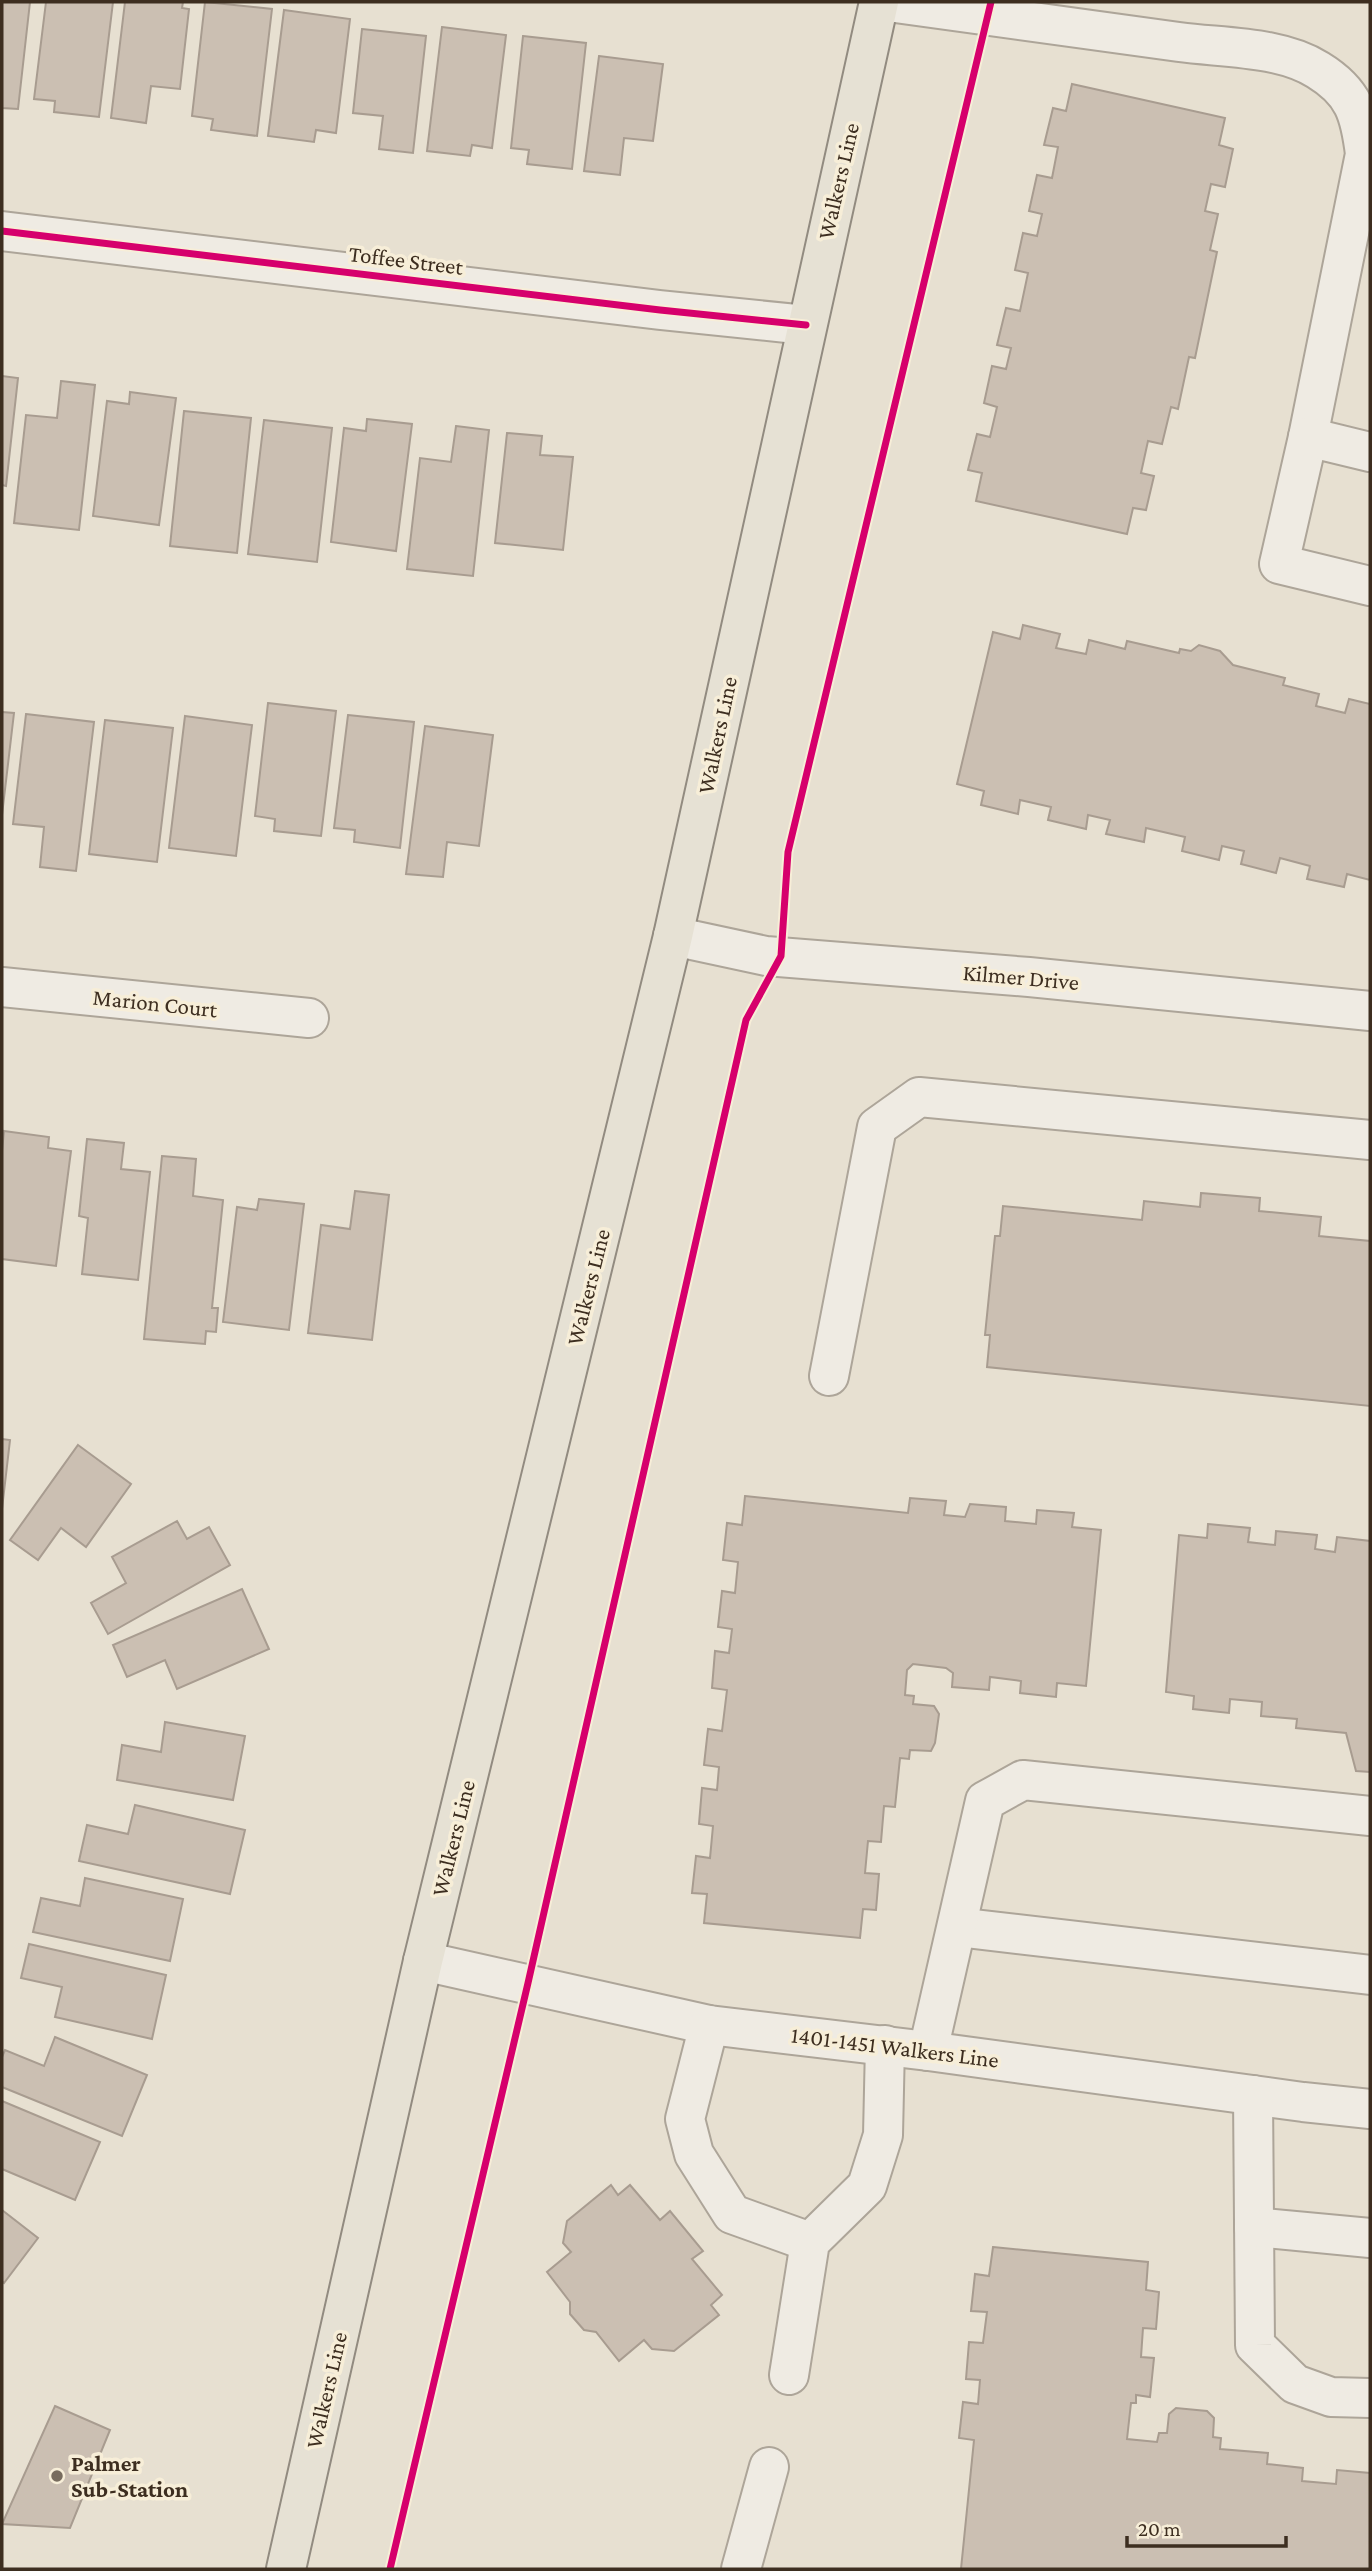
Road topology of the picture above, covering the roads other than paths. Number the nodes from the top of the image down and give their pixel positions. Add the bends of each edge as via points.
1 (879, 2) edge
2 (888, 2) edge
3 (2, 231) edge
4 (806, 325) junction
5 (1308, 437) junction
6 (1370, 452) edge
7 (1370, 586) edge
8 (673, 936) junction
9 (2, 987) edge
10 (1370, 1011) edge
11 (309, 1018) dead end
12 (1370, 1140) edge
13 (830, 1376) dead end
14 (1370, 1816) edge
15 (957, 1927) junction
16 (424, 1961) junction
17 (1370, 1975) edge
18 (709, 2025) junction
19 (884, 2045) junction
20 (928, 2050) junction
21 (1253, 2095) junction
22 (1370, 2109) edge
23 (1254, 2227) junction
24 (1370, 2238) edge
25 (810, 2242) junction
26 (789, 2375) dead end
27 (1370, 2398) edge
28 (769, 2467) dead end
29 (286, 2569) edge
30 (741, 2569) edge

1 - 4 main road, Walkers Line
2 - 5 street via 1282,53 1318,70 1349,95 1362,127 1365,154
3 - 4 street, Toffee Street
4 - 8 main road, Walkers Line
5 - 6 street
5 - 7 street via 1279,565
8 - 10 street, Kilmer Drive via 766,956
8 - 16 main road, Walkers Line
9 - 11 street, Marion Court
12 - 13 street via 919,1097 877,1127
14 - 15 street via 1023,1780 985,1801
15 - 17 street
15 - 20 street
16 - 18 street, 1401-1451 Walkers Line
16 - 29 main road, Walkers Line
18 - 19 street, 1401-1451 Walkers Line
18 - 25 street via 685,2119 694,2154 732,2214
19 - 20 street, 1401-1451 Walkers Line
19 - 25 street via 883,2135 867,2186
20 - 21 street, 1401-1451 Walkers Line
21 - 22 street, 1401-1451 Walkers Line
21 - 23 street
23 - 24 street
23 - 27 street via 1255,2345 1295,2384 1331,2397
25 - 26 street
28 - 30 street

